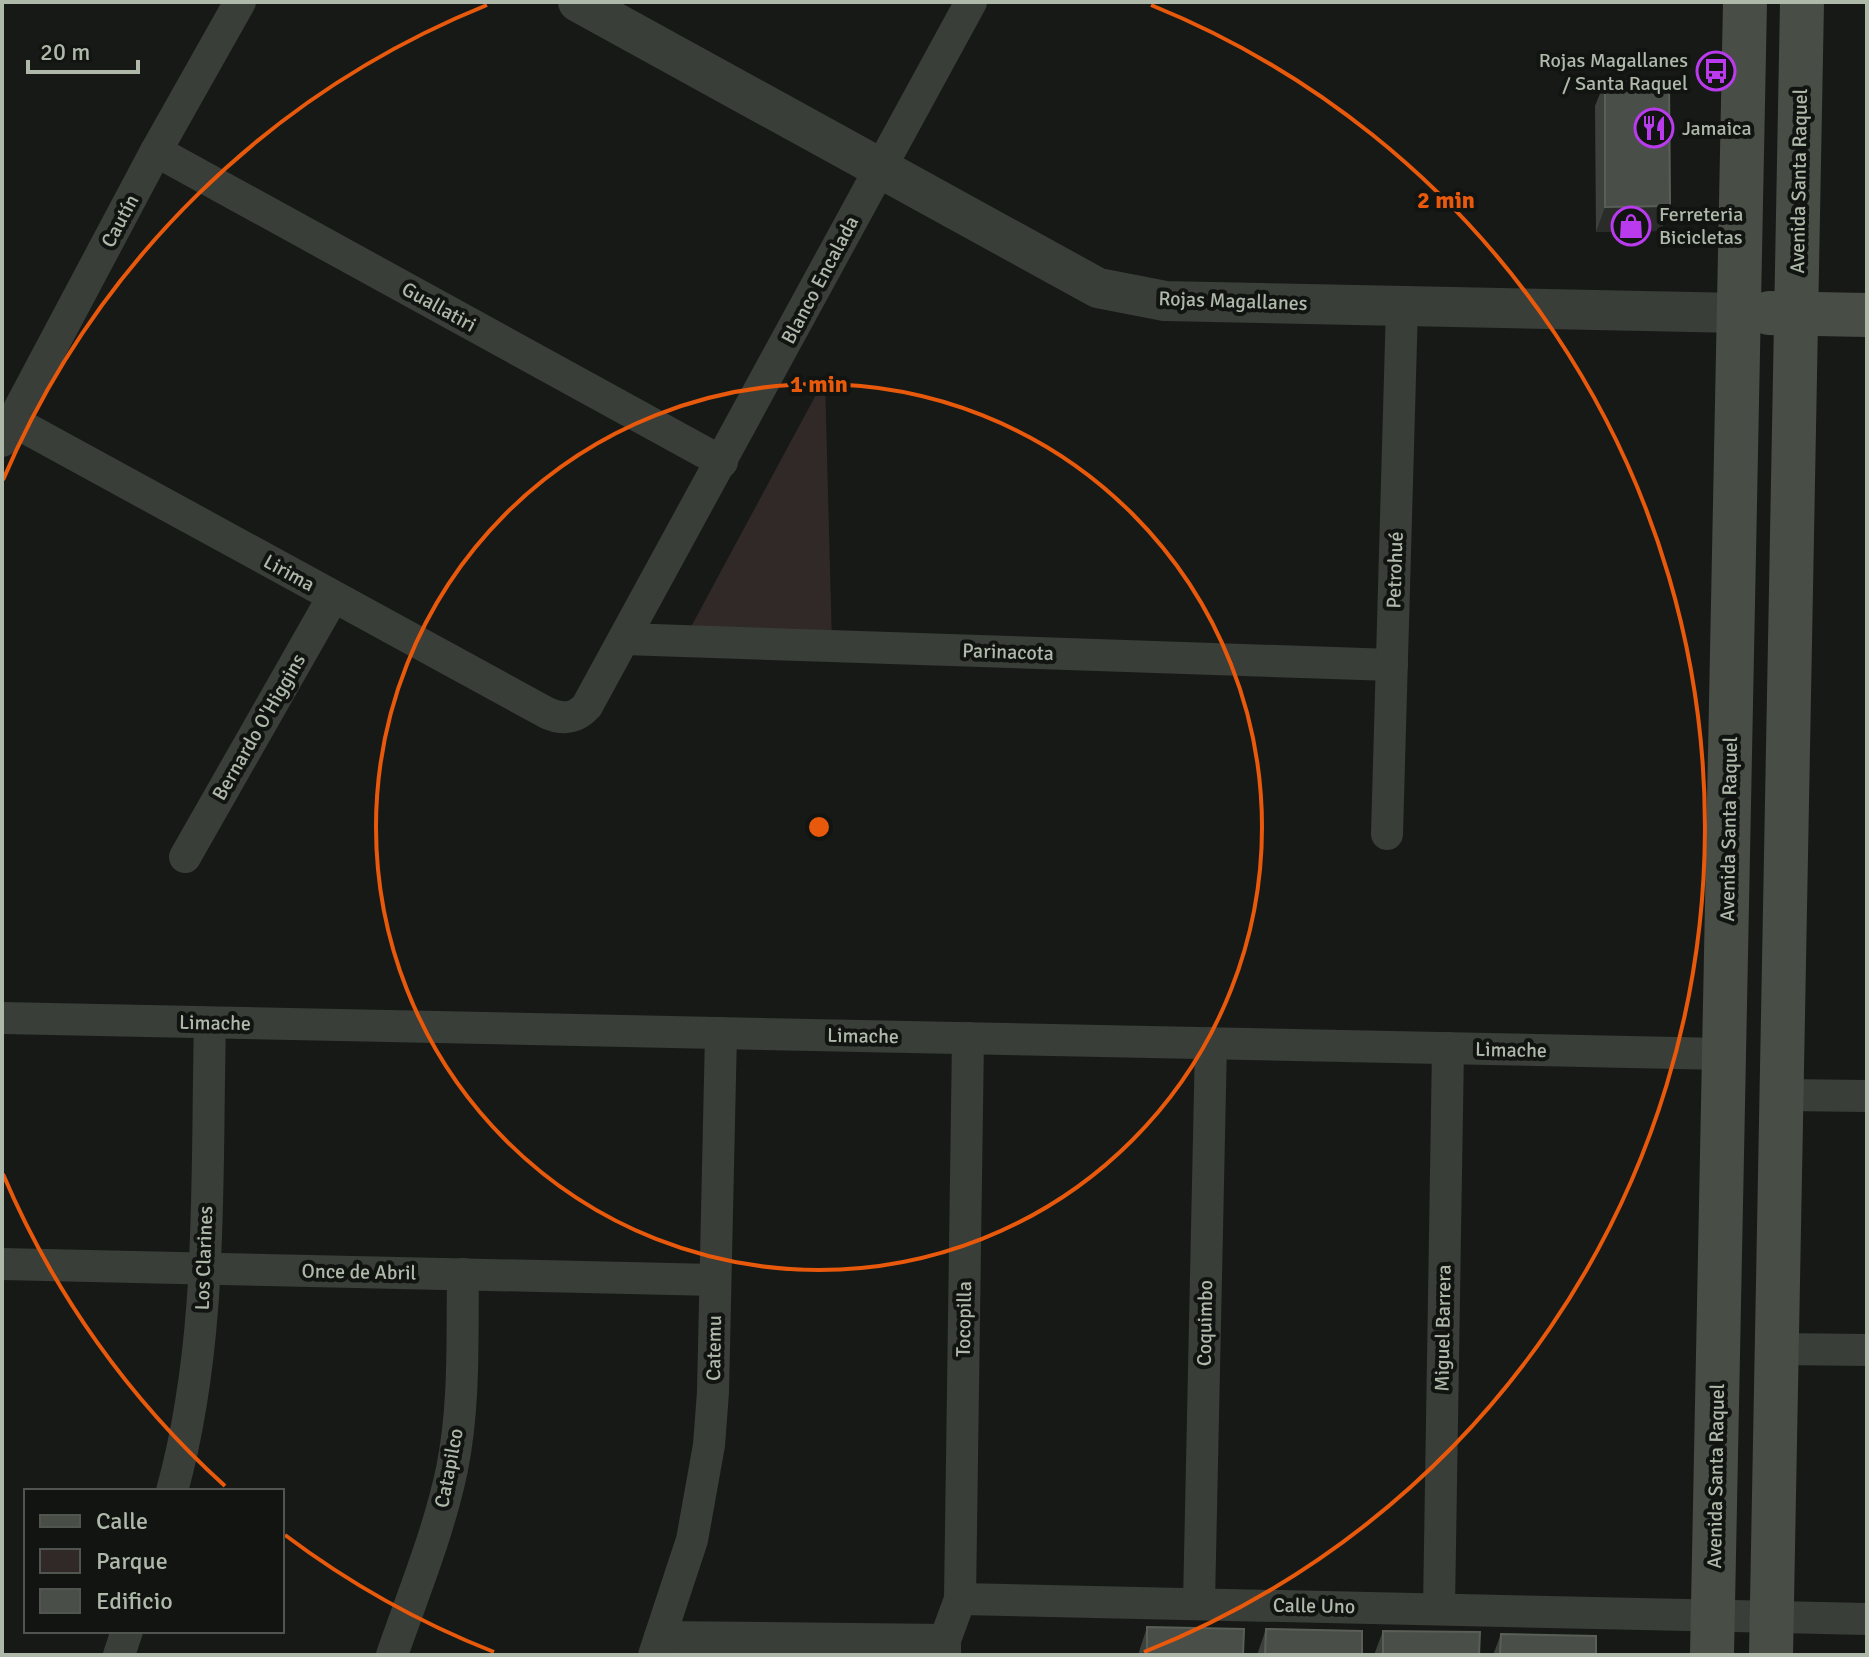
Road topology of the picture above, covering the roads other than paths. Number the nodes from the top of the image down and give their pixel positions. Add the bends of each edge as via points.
1 (240, 2) edge
2 (578, 2) edge
3 (971, 2) edge
4 (1745, 2) edge
5 (1802, 2) edge
6 (156, 151) junction
7 (880, 169) junction
8 (1402, 306) junction
9 (1739, 313) junction
10 (1797, 314) junction
11 (1867, 315) edge
12 (7, 431) edge
13 (722, 462) junction
14 (333, 597) junction
15 (624, 639) junction
16 (1392, 665) junction
17 (569, 718) joint
18 (1387, 834) dead end
19 (185, 857) dead end
20 (2, 1018) edge
21 (210, 1023) junction
22 (721, 1033) junction
23 (968, 1038) junction
24 (1211, 1043) junction
25 (1448, 1048) junction
26 (1724, 1054) junction
27 (1783, 1095) junction
28 (1867, 1096) edge
29 (2, 1264) edge
30 (204, 1268) junction
31 (463, 1274) junction
32 (715, 1280) junction
33 (1777, 1349) junction
34 (1867, 1350) edge
35 (173, 1489) edge
36 (960, 1599) junction
37 (1199, 1603) junction
38 (1439, 1608) junction
39 (1867, 1619) edge
40 (126, 1633) edge
41 (1712, 1634) edge
42 (1771, 1636) edge
43 (657, 1646) edge
44 (945, 1648) edge
45 (119, 1655) edge
46 (392, 1655) edge

1 - 6 street, Cautín
2 - 7 street, Rojas Magallanes
3 - 7 street, Blanco Encalada
4 - 9 main road, Avenida Santa Raquel
5 - 10 main road, Avenida Santa Raquel
6 - 12 street, Cautín
6 - 13 street, Guallatiri
7 - 8 street, Rojas Magallanes via 1098,288 1165,301
7 - 13 street, Blanco Encalada
8 - 9 street, Rojas Magallanes
8 - 16 street, Petrohué
9 - 10 main road, Rojas Magallanes
9 - 26 main road, Avenida Santa Raquel
10 - 11 main road, Rojas Magallanes
10 - 27 main road, Avenida Santa Raquel
12 - 14 street, Lirima
13 - 15 street, Blanco Encalada
14 - 17 street, Lirima via 547,713
14 - 19 street, Bernardo O'Higgins
15 - 16 street, Parinacota
15 - 17 street, Blanco Encalada via 587,706
16 - 18 street, Petrohué
20 - 21 street, Limache
21 - 22 street, Limache
21 - 30 street, Los Clarines
22 - 23 street, Limache
22 - 32 street, Catemu
23 - 24 street, Limache
23 - 36 street, Tocopilla
24 - 25 street, Limache
24 - 37 street, Coquimbo
25 - 26 street, Limache
25 - 38 street, Miguel Barrera
26 - 41 main road, Avenida Santa Raquel
27 - 28 street
27 - 33 main road, Avenida Santa Raquel
29 - 30 street, Once de Abril
30 - 31 street, Once de Abril
30 - 35 street, Los Clarines via 195,1388
31 - 32 street, Once de Abril
31 - 46 street, Catapilco via 453,1468
32 - 43 street, Catemu via 713,1392 701,1497
33 - 34 street
33 - 42 main road, Avenida Santa Raquel
36 - 37 street, Calle Uno
36 - 44 street
37 - 38 street, Calle Uno
38 - 41 street, Calle Uno
39 - 42 street, Calle Uno
40 - 45 street
41 - 42 street, Calle Uno
43 - 44 street

